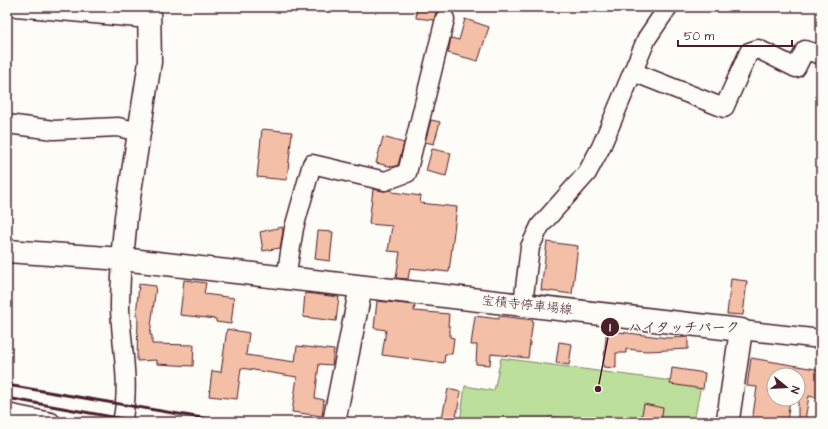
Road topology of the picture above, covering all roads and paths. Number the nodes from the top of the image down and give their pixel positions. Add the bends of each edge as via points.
1 (16, 7) edge
2 (668, 7) edge
3 (149, 13) edge
4 (445, 19) dead end
5 (821, 55) edge
6 (633, 72) junction
7 (7, 124) edge
8 (139, 132) junction
9 (7, 251) edge
10 (122, 259) junction
11 (286, 278) junction
12 (361, 287) junction
13 (523, 304) junction
14 (741, 330) junction
15 (821, 339) edge
16 (7, 413) edge
17 (728, 421) edge
18 (51, 422) edge
19 (122, 422) edge
20 (334, 422) edge

1 - 3 street
2 - 6 street via 647,38
3 - 8 main road via 150,62
4 - 11 street via 407,173 385,181 312,164 294,228
5 - 6 street via 804,50 796,68 758,49 749,52 724,108
6 - 13 street via 601,147 587,172 540,226 530,247
7 - 8 street via 54,130 118,127
8 - 10 main road
9 - 10 main road, 宝積寺停車場線
10 - 11 main road, 宝積寺停車場線
10 - 19 street via 120,308 126,404
11 - 12 main road, 宝積寺停車場線
12 - 13 main road, 宝積寺停車場線
12 - 20 main road
13 - 14 main road, 宝積寺停車場線
14 - 15 street
14 - 17 main road
16 - 18 street

